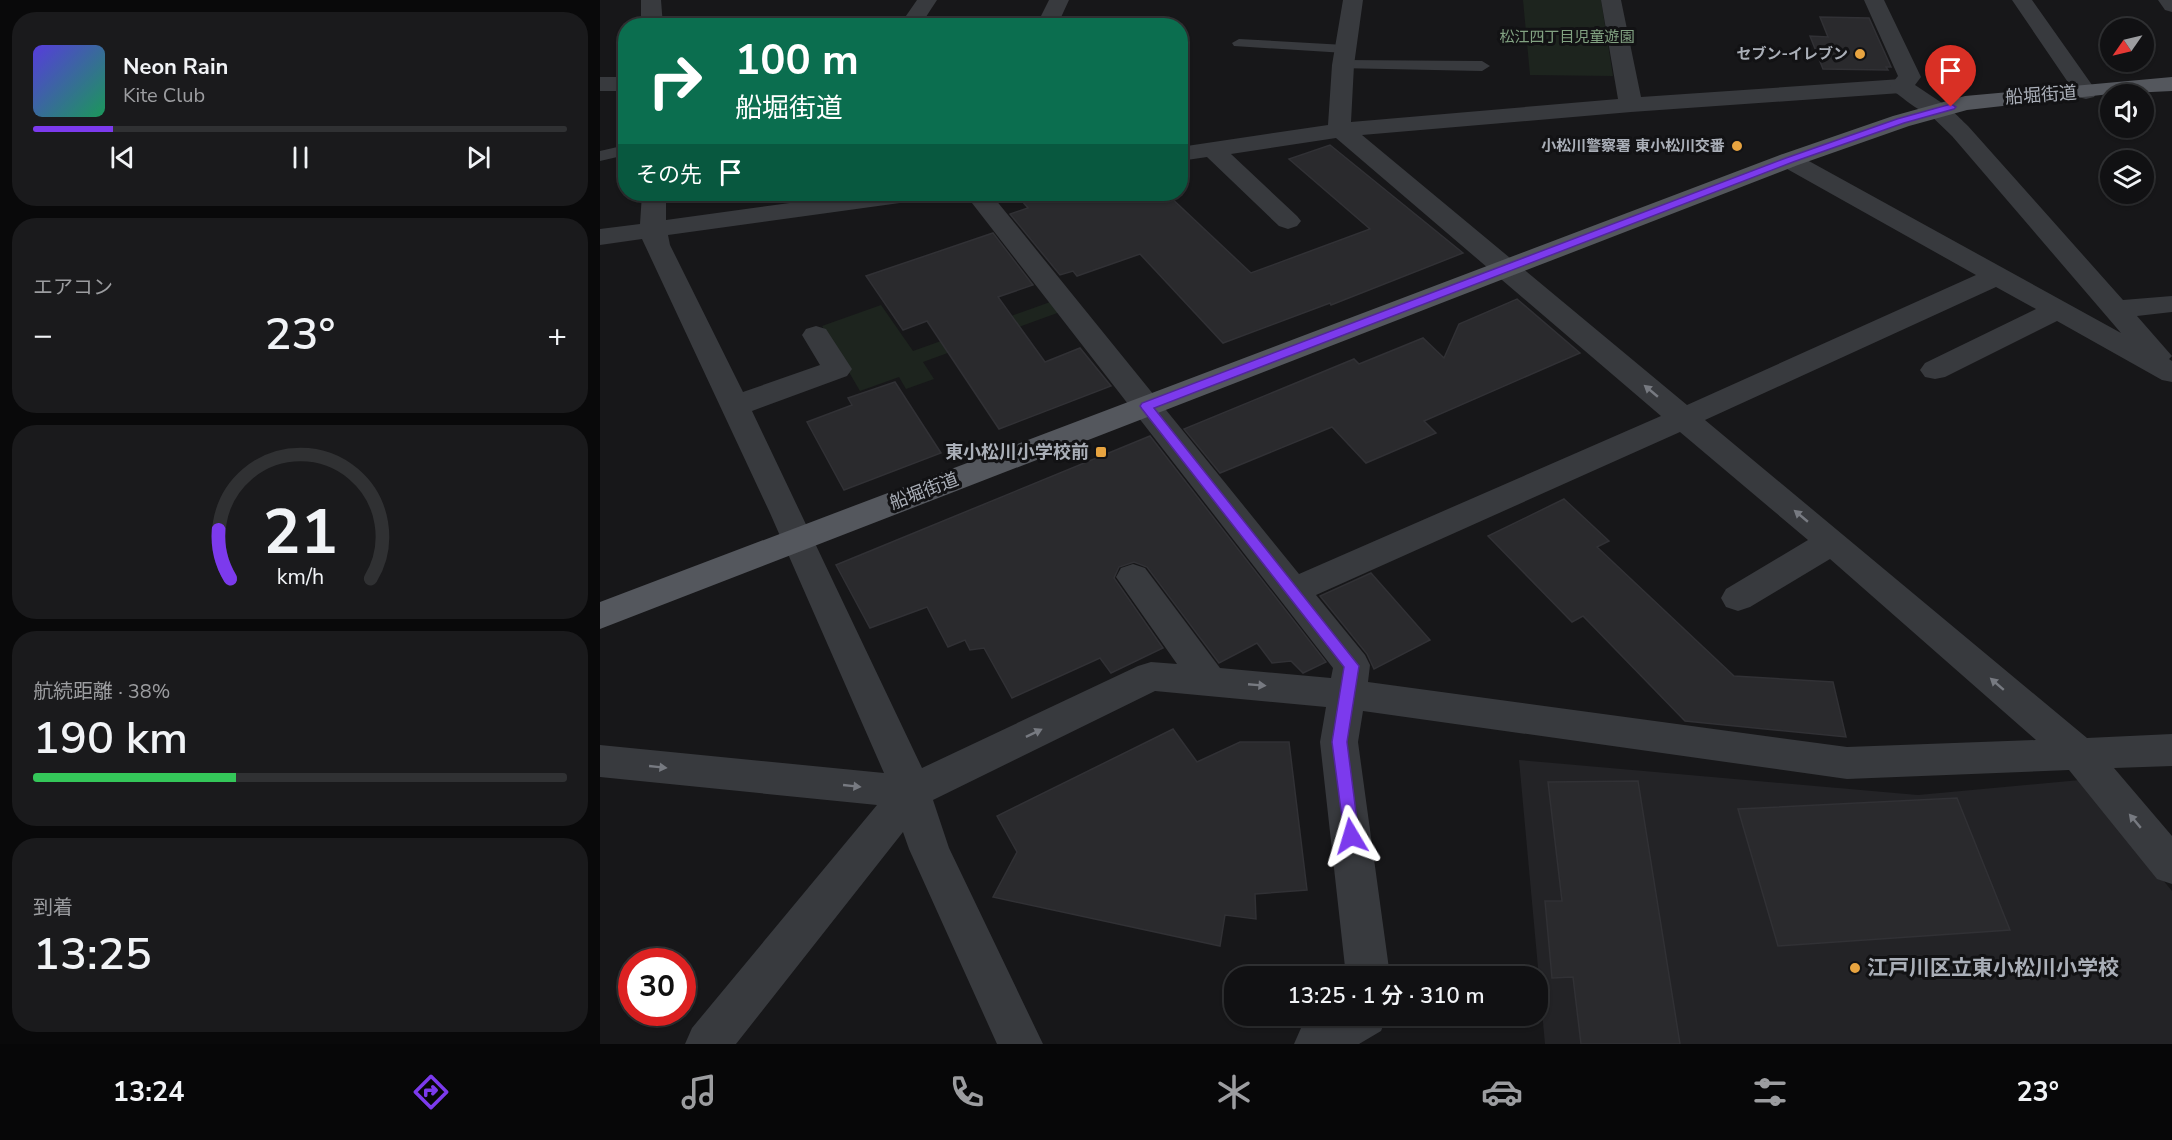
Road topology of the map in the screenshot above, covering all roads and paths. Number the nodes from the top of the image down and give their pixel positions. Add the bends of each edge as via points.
1 (651, 0) edge
2 (927, 0) edge
3 (1059, 0) edge
4 (1353, 0) edge
5 (1611, 0) edge
6 (1874, 0) edge
7 (2022, 0) edge
8 (2168, 0) edge
9 (2172, 6) edge
10 (652, 18) edge
11 (915, 18) edge
12 (1050, 18) edge
13 (1239, 43) dead end
14 (1344, 57) junction
15 (1482, 66) dead end
16 (600, 84) edge
17 (618, 84) edge
18 (2172, 84) edge
19 (1901, 86) junction
20 (2086, 92) junction
21 (1631, 105) junction
22 (1937, 110) junction
23 (1341, 130) junction
24 (1212, 149) junction
25 (618, 152) edge
26 (1188, 153) edge
27 (600, 156) edge
28 (1789, 160) junction
29 (654, 201) edge
30 (804, 201) edge
31 (984, 201) edge
32 (775, 203) edge
33 (1288, 221) dead end
34 (653, 229) junction
35 (600, 237) edge
36 (1505, 270) junction
37 (1999, 275) junction
38 (2172, 304) edge
39 (2058, 309) junction
40 (2118, 309) junction
41 (816, 335) dead end
42 (1935, 370) dead end
43 (2172, 373) edge
44 (735, 406) junction
45 (1146, 406) junction
46 (1684, 418) junction
47 (798, 539) junction
48 (1832, 542) junction
49 (1133, 577) dead end
50 (1292, 591) junction
51 (1738, 598) dead end
52 (600, 616) edge
53 (1209, 681) junction
54 (1347, 694) junction
55 (2172, 750) edge
56 (2078, 753) junction
57 (600, 761) edge
58 (911, 792) junction
59 (2172, 866) edge
60 (1367, 966) edge
61 (1348, 1026) edge
62 (708, 1044) edge
63 (1020, 1044) edge
64 (1317, 1044) edge

1 - 10 street
2 - 11 street
3 - 12 street
4 - 14 street
5 - 21 street
6 - 19 street via 1910,77
7 - 20 street
8 - 9 street
13 - 14 lane
14 - 15 lane
14 - 23 street
16 - 17 street
18 - 20 main road, 船堀街道
19 - 21 street
19 - 22 street
20 - 22 main road, 船堀街道 via 1989,99
21 - 23 street
22 - 28 main road, 船堀街道
22 - 40 street
23 - 24 street
23 - 36 street
24 - 26 street
24 - 33 street
25 - 27 lane
28 - 36 main road, 船堀街道
28 - 37 street
29 - 34 street
30 - 32 street
31 - 45 street
32 - 34 street
34 - 35 street
34 - 44 street via 657,245
36 - 45 main road, 船堀街道
46 -> 36 street
37 - 39 street
37 - 46 street
38 - 40 street
39 - 42 street
39 - 43 street
40 - 43 street
41 - 44 street via 837,369
44 - 47 street
45 - 47 main road, 船堀街道
45 - 50 street
48 -> 46 street
46 - 50 street
47 - 52 main road, 船堀街道
47 - 58 street
48 - 51 street
56 -> 48 street
49 - 53 street
50 - 54 street via 1352,666
53 -> 54 street
58 -> 53 street via 1151,676
54 - 56 street via 1847,763
54 - 60 street via 1340,742
55 - 56 street
59 -> 56 street
57 -> 58 street
58 - 62 street
58 - 63 street via 929,849
61 - 64 street

